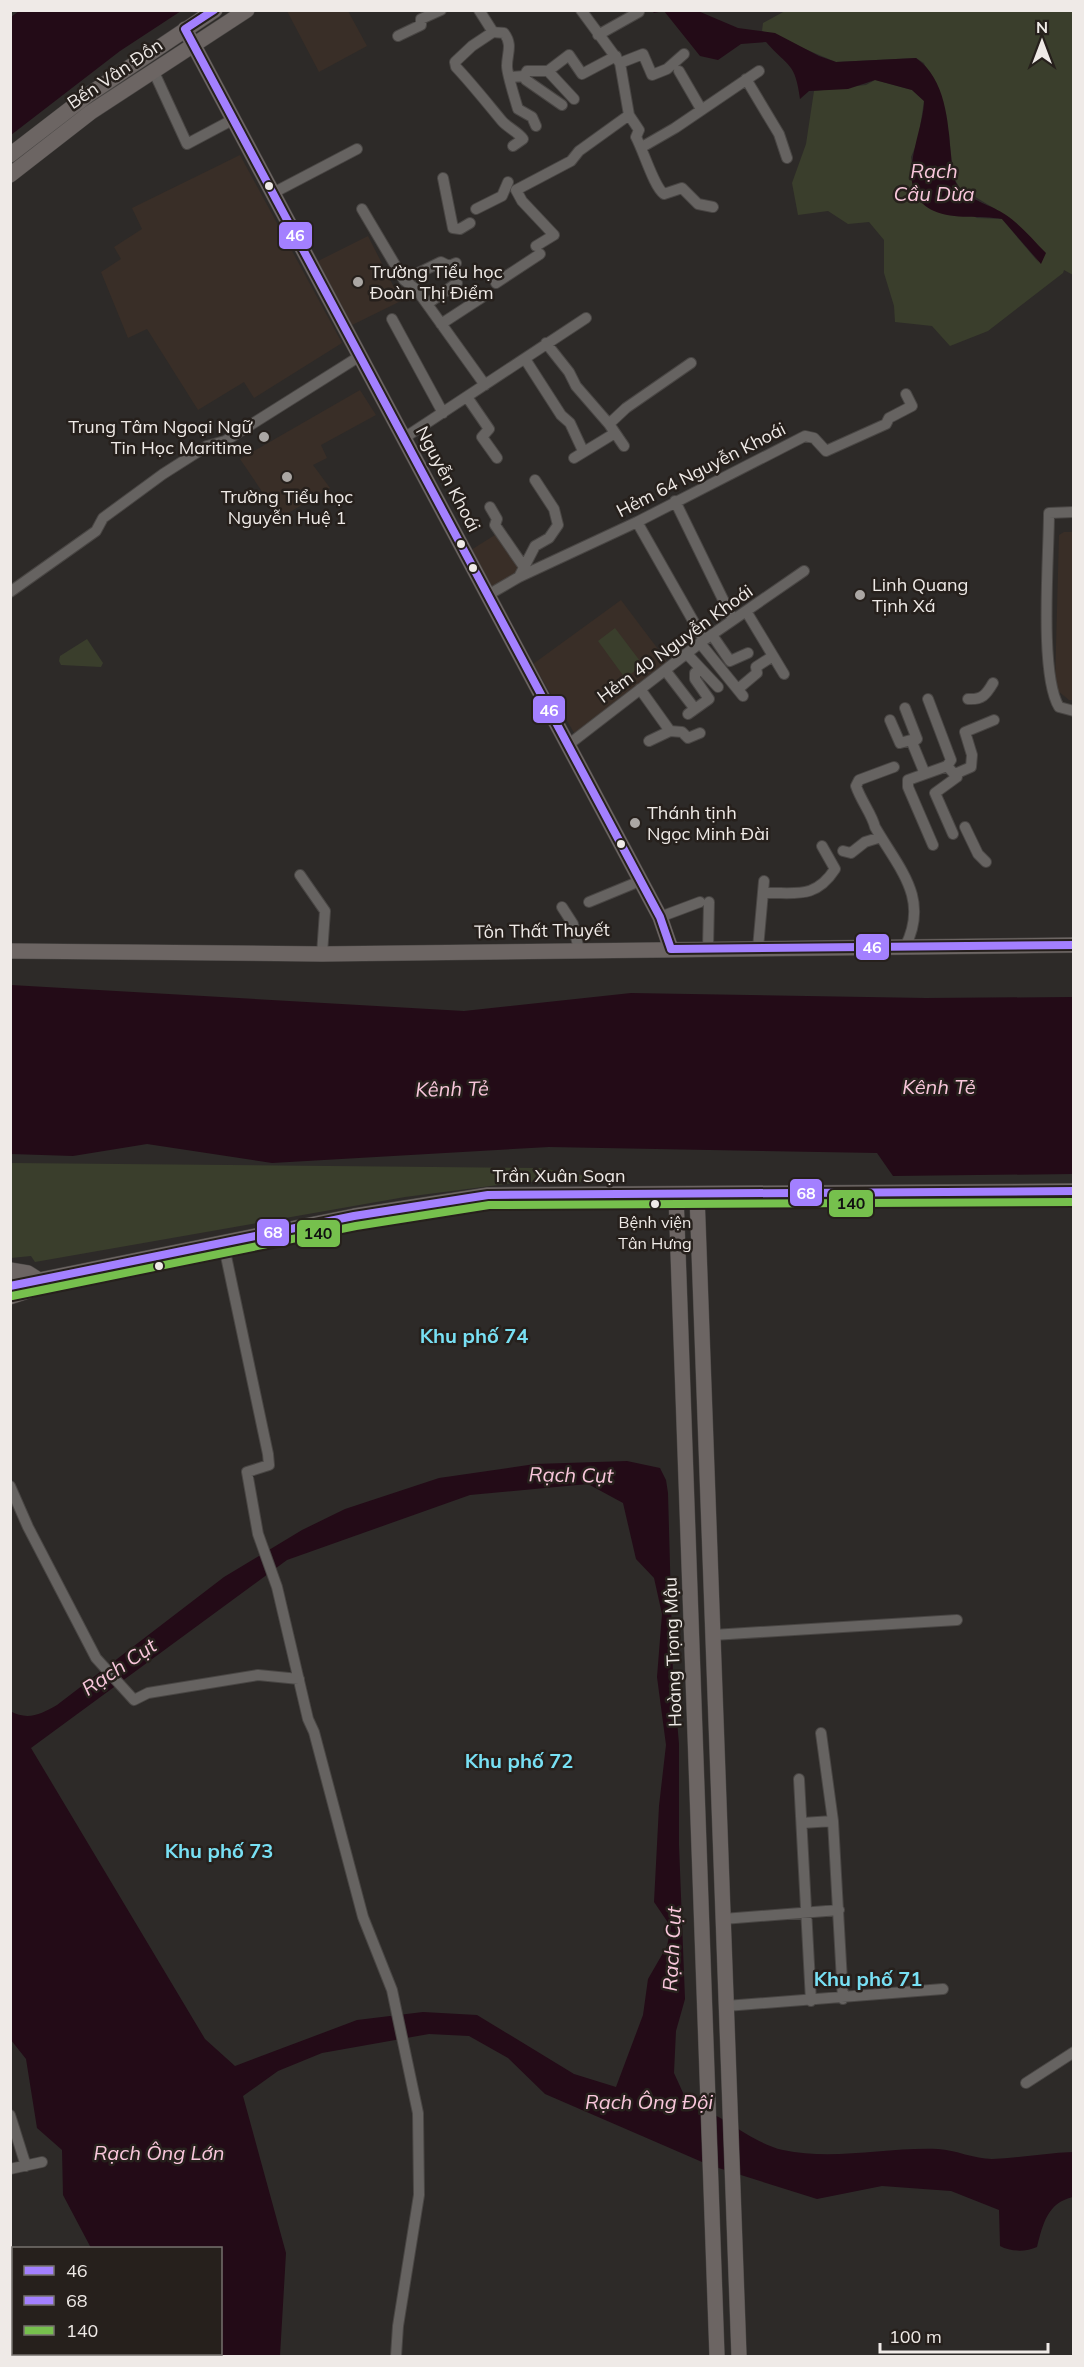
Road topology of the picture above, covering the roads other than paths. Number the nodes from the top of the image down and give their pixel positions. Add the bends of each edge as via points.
1 (214, 10) edge
2 (247, 10) edge
3 (441, 10) edge
4 (479, 10) edge
5 (581, 10) edge
6 (639, 12) edge
7 (419, 15) edge
8 (185, 29) junction
9 (493, 32) junction
10 (598, 34) junction
11 (398, 36) dead end
12 (194, 44) junction
13 (684, 54) dead end
14 (618, 60) junction
15 (153, 70) junction
16 (548, 71) junction
17 (679, 71) dead end
18 (759, 71) dead end
19 (524, 76) junction
20 (511, 77) junction
21 (746, 79) junction
22 (574, 99) dead end
23 (562, 105) dead end
24 (701, 109) junction
25 (629, 115) junction
26 (234, 119) junction
27 (536, 126) dead end
28 (513, 146) dead end
29 (642, 147) junction
30 (357, 149) dead end
31 (10, 155) edge
32 (787, 158) dead end
33 (10, 175) edge
34 (443, 178) dead end
35 (512, 186) junction
36 (273, 193) junction
37 (713, 207) dead end
38 (362, 209) dead end
39 (476, 209) dead end
40 (470, 223) dead end
41 (456, 263) dead end
42 (404, 280) junction
43 (458, 283) dead end
44 (496, 283) dead end
45 (483, 296) dead end
46 (427, 304) junction
47 (586, 318) dead end
48 (392, 319) dead end
49 (441, 324) junction
50 (546, 343) junction
51 (360, 356) junction
52 (525, 359) junction
53 (691, 363) dead end
54 (485, 385) junction
55 (906, 394) dead end
56 (467, 397) junction
57 (444, 412) junction
58 (612, 428) junction
59 (404, 438) junction
60 (624, 446) dead end
61 (497, 458) dead end
62 (535, 480) dead end
63 (675, 501) junction
64 (490, 507) dead end
65 (1074, 512) edge
66 (637, 522) junction
67 (804, 571) dead end
68 (522, 572) junction
69 (10, 592) edge
70 (488, 595) junction
71 (746, 611) junction
72 (734, 620) junction
73 (705, 639) junction
74 (747, 653) dead end
75 (687, 654) junction
76 (773, 656) junction
77 (665, 670) junction
78 (700, 670) junction
79 (784, 674) dead end
80 (993, 683) dead end
81 (718, 687) dead end
82 (640, 689) junction
83 (928, 699) dead end
84 (968, 699) dead end
85 (905, 708) dead end
86 (1074, 711) edge
87 (890, 720) dead end
88 (994, 720) dead end
89 (670, 731) junction
90 (700, 733) dead end
91 (911, 740) junction
92 (649, 741) dead end
93 (568, 745) junction
94 (894, 767) dead end
95 (951, 770) junction
96 (925, 774) junction
97 (965, 827) dead end
98 (953, 834) dead end
99 (881, 837) junction
100 (933, 845) dead end
101 (822, 846) dead end
102 (843, 851) dead end
103 (986, 862) dead end
104 (300, 875) dead end
105 (640, 881) junction
106 (764, 881) dead end
107 (764, 892) junction
108 (589, 902) dead end
109 (562, 907) dead end
110 (660, 917) junction
111 (1074, 945) edge
112 (905, 947) junction
113 (708, 948) junction
114 (758, 948) junction
115 (671, 949) junction
116 (579, 950) junction
117 (10, 951) edge
118 (322, 954) junction
119 (1074, 1191) edge
120 (676, 1195) junction
121 (697, 1195) junction
122 (223, 1242) junction
123 (10, 1270) edge
124 (31, 1282) edge
125 (10, 1298) edge
126 (705, 1427) junction
127 (685, 1428) junction
128 (10, 1486) edge
129 (957, 1620) dead end
130 (713, 1635) junction
131 (692, 1636) junction
132 (299, 1678) junction
133 (821, 1733) dead end
134 (799, 1779) dead end
135 (833, 1821) junction
136 (802, 1823) junction
137 (699, 1827) junction
138 (719, 1827) junction
139 (839, 1910) junction
140 (807, 1912) junction
141 (723, 1919) junction
142 (943, 1989) dead end
143 (843, 1999) junction
144 (811, 2001) junction
145 (726, 2006) junction
146 (705, 2007) junction
147 (1074, 2052) edge
148 (1026, 2083) dead end
149 (10, 2115) edge
150 (42, 2162) dead end
151 (26, 2166) junction
152 (10, 2169) edge
153 (396, 2356) edge
154 (717, 2356) edge
155 (739, 2356) edge

1 - 8 main road, Bến Vân Đồn
2 - 12 main road, Bến Vân Đồn
3 - 7 street
4 - 9 street
5 - 10 street
6 - 10 street
7 - 11 street via 421,25
8 - 12 main road, Nguyễn Khoái
8 - 31 main road, Bến Vân Đồn via 88,95
9 - 20 street via 504,33 508,39 511,52 507,67
9 - 28 street via 455,62 501,119 523,139
10 - 14 street
12 - 15 main road, Bến Vân Đồn
12 - 26 main road, Nguyễn Khoái
13 - 14 street via 652,75 643,54
14 - 16 street via 582,74 569,55
14 - 25 street
15 - 26 street via 187,144
15 - 33 main road, Bến Vân Đồn
16 - 19 street via 527,71
16 - 22 street
17 - 24 street
18 - 21 street
19 - 20 street
19 - 23 street
20 - 27 street via 518,109 532,117
21 - 24 street
21 - 32 street via 779,134
24 - 29 street
25 - 29 street via 639,130 636,137
25 - 35 street via 571,161
26 - 36 main road, Nguyễn Khoái
29 - 37 street via 661,192 671,194 682,188 698,204
30 - 36 street
34 - 40 street via 453,228
35 - 39 street via 502,196
35 - 44 street via 554,235
36 - 51 main road, Nguyễn Khoái
38 - 42 street
41 - 42 street via 449,266 441,262
42 - 46 street
43 - 46 street
45 - 49 street
46 - 49 street
47 - 50 street
48 - 57 street
49 - 54 street
50 - 52 street
50 - 58 street
51 - 59 main road, Nguyễn Khoái
51 - 69 street via 225,441 207,446 163,474 103,518 96,531
52 - 54 street
52 - 58 street via 570,423 578,455
53 - 58 street via 626,408
54 - 56 street
55 - 63 street, Hẻm 64 Nguyễn Khoái via 912,406 885,424 826,451 814,438 806,436
56 - 57 street
56 - 61 street via 489,429 482,437
57 - 59 street
58 - 60 street
59 - 70 main road, Nguyễn Khoái
62 - 68 street via 554,509 558,525 549,538 535,546
63 - 66 street, Hẻm 64 Nguyễn Khoái
63 - 72 street
64 - 68 street via 497,519 495,525
65 - 86 street via 1049,513 1048,675 1052,696 1059,707
66 - 68 street, Hẻm 64 Nguyễn Khoái
66 - 73 street
67 - 71 street, Hẻm 40 Nguyễn Khoái
68 - 70 street, Hẻm 64 Nguyễn Khoái
70 - 93 main road, Nguyễn Khoái
71 - 72 street, Hẻm 40 Nguyễn Khoái
71 - 76 street
72 - 73 street, Hẻm 40 Nguyễn Khoái
73 - 74 street via 730,661
73 - 75 street, Hẻm 40 Nguyễn Khoái
73 - 76 street via 740,692 757,673 756,667
75 - 77 street, Hẻm 40 Nguyễn Khoái
75 - 78 street
76 - 79 street
77 - 78 street via 692,712 709,699 695,680
77 - 82 street, Hẻm 40 Nguyễn Khoái
78 - 81 street
80 - 84 street via 978,700
82 - 89 street
82 - 93 street, Hẻm 40 Nguyễn Khoái
83 - 95 street via 951,760
85 - 91 street via 917,739
87 - 91 street via 900,744
88 - 95 street via 965,732 972,755 971,767
89 - 90 street via 682,732 688,738
89 - 92 street
91 - 96 street
93 - 105 main road, Nguyễn Khoái
94 - 99 street via 859,780 856,786
95 - 96 street
95 - 98 street via 957,777 935,793
96 - 100 street via 908,780 908,787
97 - 103 street
99 - 102 street via 865,842 851,853
99 - 112 street via 916,904 913,931
101 - 107 street via 835,869 823,884 797,894
104 - 118 street via 325,911
105 - 108 street
105 - 110 main road, Nguyễn Khoái
106 - 107 street
107 - 114 street
109 - 116 street via 573,924
110 - 113 street via 705,902
110 - 115 main road, Nguyễn Khoái
111 - 112 main road, Tôn Thất Thuyết
112 - 114 main road, Tôn Thất Thuyết
113 - 114 main road, Tôn Thất Thuyết
113 - 115 main road, Tôn Thất Thuyết
115 - 116 main road, Tôn Thất Thuyết
116 - 118 main road, Tôn Thất Thuyết
117 - 118 main road, Tôn Thất Thuyết
119 - 121 main road, Trần Xuân Soạn
120 - 121 main road, Trần Xuân Soạn
120 - 122 main road, Trần Xuân Soạn via 488,1195
120 - 127 main road, Hoàng Trọng Mậu
121 - 126 main road
122 - 124 main road, Trần Xuân Soạn
122 - 132 street via 268,1454 269,1465 247,1472 258,1534 278,1587
123 - 124 main road via 28,1273
124 - 125 main road, Trần Xuân Soạn via 40,1287
126 - 127 main road
126 - 130 main road
127 - 131 main road, Hoàng Trọng Mậu
128 - 132 street via 96,1658 134,1700 148,1693 258,1675
129 - 130 street
130 - 131 main road
130 - 138 main road
131 - 137 main road, Hoàng Trọng Mậu
132 - 153 street via 363,1917 392,1990 418,2113 419,2193
133 - 135 street
134 - 136 street
135 - 136 street
135 - 139 street
136 - 140 street
137 - 138 main road
137 - 146 main road, Hoàng Trọng Mậu
138 - 141 main road
139 - 140 street
139 - 143 street
140 - 141 street
140 - 144 street
141 - 145 main road
142 - 143 street
143 - 144 street
144 - 145 street
145 - 146 main road
145 - 155 main road
146 - 154 main road, Hoàng Trọng Mậu
147 - 148 street
149 - 151 street
150 - 151 street
151 - 152 street

